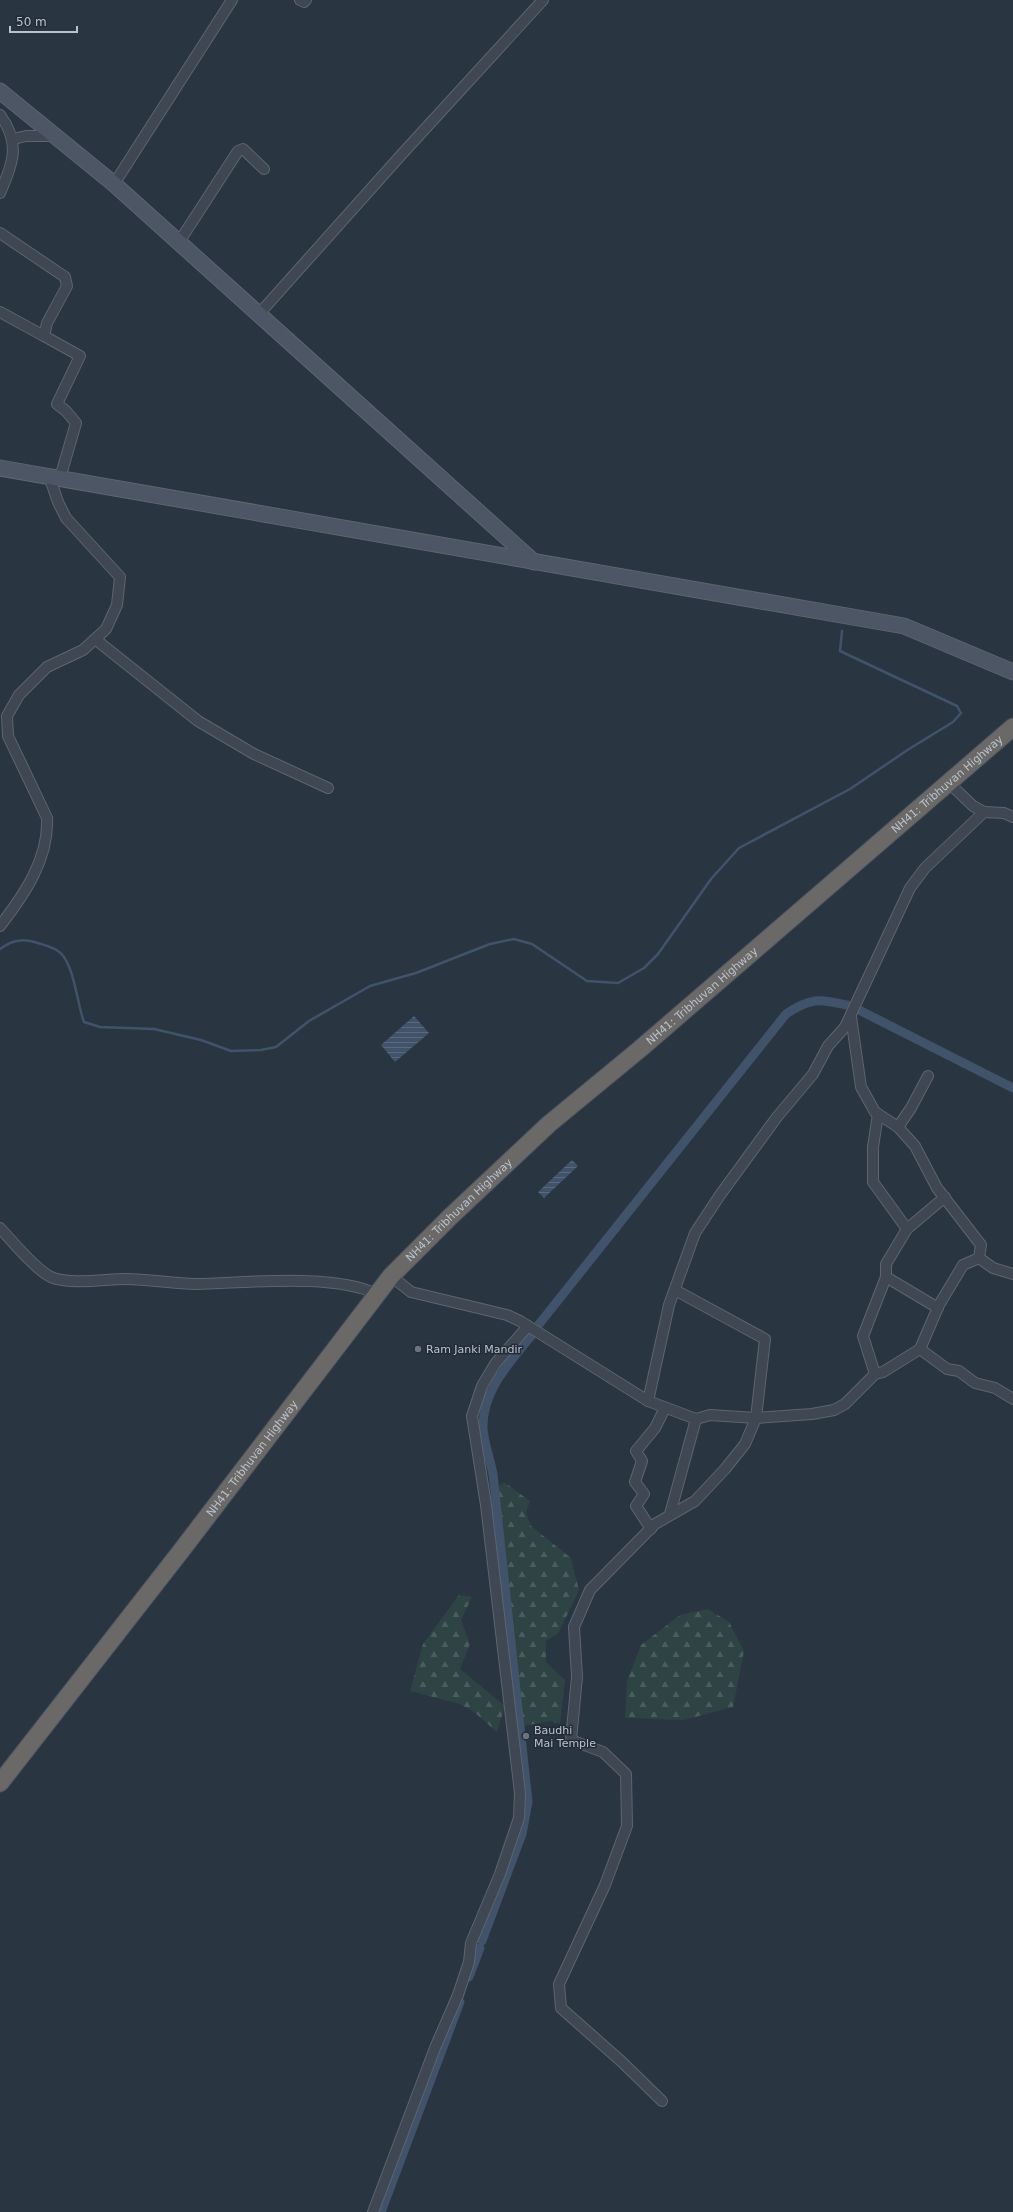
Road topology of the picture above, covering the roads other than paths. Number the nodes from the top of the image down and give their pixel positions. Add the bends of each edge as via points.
1 (232, 0) edge
2 (300, 0) edge
3 (306, 0) edge
4 (543, 0) edge
5 (0, 91) edge
6 (0, 115) edge
7 (54, 136) junction
8 (13, 139) junction
9 (264, 169) dead end
10 (114, 184) junction
11 (0, 193) edge
12 (0, 233) edge
13 (179, 242) junction
14 (0, 312) edge
15 (259, 314) junction
16 (44, 336) junction
17 (0, 468) edge
18 (54, 477) junction
19 (534, 562) junction
20 (95, 639) junction
21 (1013, 672) edge
22 (1013, 726) edge
23 (949, 783) junction
24 (328, 788) dead end
25 (984, 812) junction
26 (1013, 817) edge
27 (0, 926) edge
28 (851, 1017) junction
29 (928, 1076) dead end
30 (878, 1114) junction
31 (898, 1127) junction
32 (945, 1197) junction
33 (0, 1228) edge
34 (907, 1229) junction
35 (979, 1258) junction
36 (1013, 1274) edge
37 (391, 1276) junction
38 (886, 1277) junction
39 (675, 1290) junction
40 (377, 1294) junction
41 (938, 1308) junction
42 (528, 1326) junction
43 (920, 1349) junction
44 (875, 1374) junction
45 (1013, 1399) edge
46 (648, 1401) junction
47 (665, 1408) junction
48 (756, 1418) junction
49 (696, 1419) junction
50 (670, 1514) junction
51 (650, 1529) junction
52 (0, 1783) edge
53 (662, 2101) dead end
54 (373, 2212) edge

1 - 10 street
2 - 3 street
4 - 15 street
5 - 7 main road
6 - 8 street
7 - 8 street via 26,136
7 - 10 main road
8 - 11 street via 12,165
9 - 13 street via 243,149 238,151
10 - 13 main road
12 - 16 street via 65,277 67,286 46,323
13 - 15 main road
14 - 16 street
15 - 19 main road
16 - 18 street via 80,356 57,404 76,423
17 - 18 main road
18 - 19 main road
18 - 20 street via 58,502 66,518 120,577 117,605 106,629
19 - 21 main road via 904,626
20 - 24 street via 198,721 254,754
20 - 27 street via 83,650 47,668 18,695 7,716 8,736 47,818 48,832 31,883
22 - 23 highway, NH41: Tribhuvan Highway
23 - 25 street via 973,806
23 - 37 highway, NH41: Tribhuvan Highway via 549,1124 450,1216
25 - 26 street via 1004,813
25 - 28 street via 926,868 910,888
28 - 30 street via 860,1087
28 - 39 street via 828,1046 813,1074 777,1117 695,1233
29 - 31 street via 912,1108
30 - 31 street
30 - 34 street via 873,1182
31 - 32 street via 915,1146 937,1188
32 - 34 street
32 - 35 street via 982,1245
33 - 40 street via 40,1269 51,1277 67,1280 147,1279 194,1284 330,1282 362,1287
34 - 38 street via 886,1264
35 - 36 street via 993,1268
35 - 41 street via 963,1265
37 - 40 highway, NH41: Tribhuvan Highway
37 - 42 street via 411,1292 507,1315
38 - 41 street
38 - 44 street via 863,1336
39 - 46 street via 655,1362
39 - 48 street via 765,1339
40 - 52 highway, NH41: Tribhuvan Highway
41 - 43 street
42 - 46 street
42 - 54 street via 492,1370 480,1391 472,1416 486,1505 519,1778 519,1818 500,1874 471,1943 469,1962 458,1995 435,2048
43 - 44 street via 883,1372
43 - 45 street via 947,1369 960,1371 975,1383 995,1388
44 - 48 street via 845,1404 834,1410
46 - 47 street
47 - 49 street
47 - 51 street via 655,1428 636,1451 642,1461 635,1482 644,1494 636,1506
48 - 49 street via 710,1415
48 - 50 street via 745,1444 725,1469 695,1501
49 - 50 street
50 - 51 street
51 - 53 street via 590,1590 574,1627 577,1677 571,1740 603,1752 626,1774 627,1826 605,1885 559,1984 561,2008

